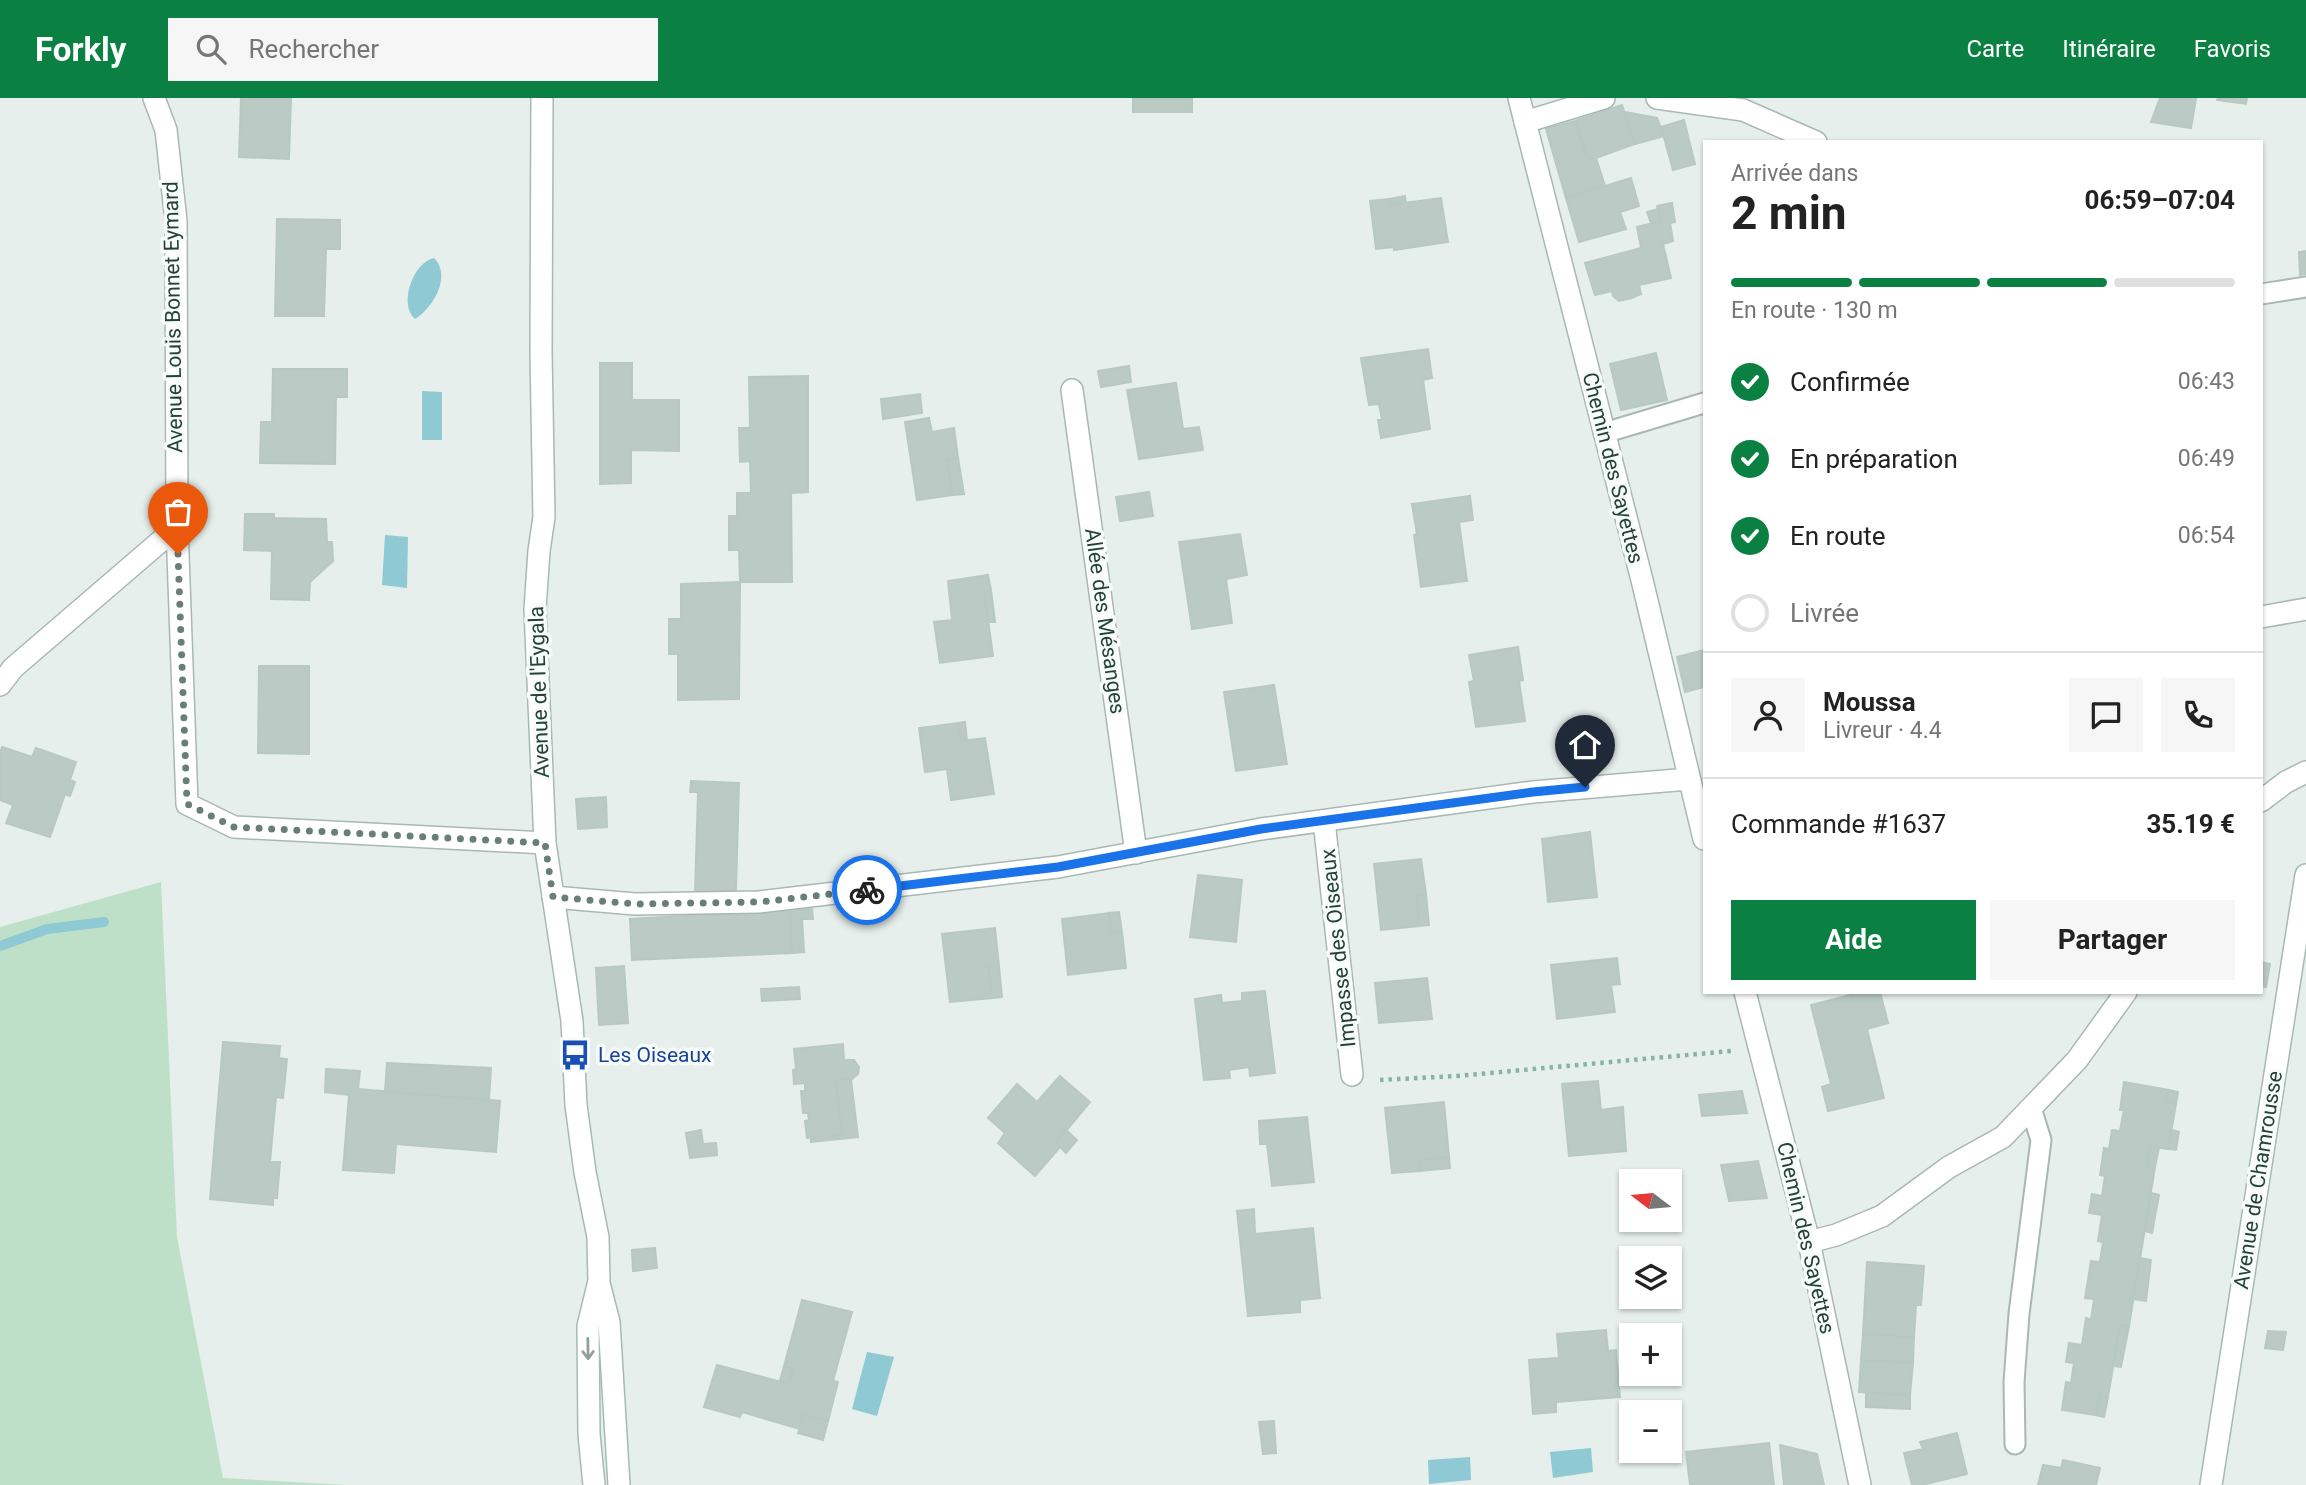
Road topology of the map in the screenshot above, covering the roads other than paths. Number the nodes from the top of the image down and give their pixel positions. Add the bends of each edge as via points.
1 (154, 98) edge
2 (542, 98) edge
3 (1518, 98) edge
4 (1604, 98) edge
5 (1657, 98) edge
6 (1525, 122) junction
7 (1811, 140) edge
8 (2306, 287) edge
9 (2263, 294) edge
10 (1072, 390) dead end
11 (1703, 403) edge
12 (1604, 433) junction
13 (177, 527) junction
14 (2306, 609) edge
15 (2263, 617) edge
16 (0, 685) edge
17 (2306, 772) edge
18 (1689, 779) junction
19 (2263, 799) edge
20 (1324, 821) junction
21 (1703, 835) edge
22 (545, 843) junction
23 (1136, 853) junction
24 (2306, 875) edge
25 (553, 897) junction
26 (1745, 994) edge
27 (2125, 994) edge
28 (1352, 1075) road end
29 (2031, 1108) junction
30 (1809, 1242) junction
31 (599, 1283) junction
32 (2015, 1444) dead end
33 (594, 1485) edge
34 (619, 1485) edge
35 (1860, 1485) edge
36 (2211, 1485) edge

1 - 13 street, Avenue Louis Bonnet Eymard via 166,130 176,221
2 - 22 street, Avenue de l'Eygala via 544,517 535,608
3 - 6 street, Chemin des Sayettes
4 - 6 street
5 - 7 street via 1743,110
6 - 12 street, Chemin des Sayettes
8 - 9 lane
10 - 23 street, Allée des Mésanges
11 - 12 lane
12 - 18 street, Chemin des Sayettes
13 - 16 street via 13,668
13 - 22 street, Avenue Louis Bonnet Eymard via 187,804 234,827
14 - 15 street
17 - 19 street
18 - 20 street via 1533,792
18 - 21 street, Chemin des Sayettes
20 - 23 street
20 - 28 street, Impasse des Oiseaux
22 - 25 street, Avenue de l'Eygala
23 - 25 street via 1058,867 760,902 635,904
24 - 36 street, Avenue de Chamrousse
25 - 31 street, Avenue de l'Eygala via 572,1021 580,1140 598,1237
26 - 30 street, Chemin des Sayettes
27 - 29 street via 2077,1060
29 - 30 street via 2003,1137 1949,1167 1882,1216
29 - 32 lane via 2041,1140 2019,1314
30 - 35 street, Chemin des Sayettes
31 -> 33 street, Avenue de l'Eygala via 588,1326
31 - 34 street, Avenue de l'Eygala via 609,1322

